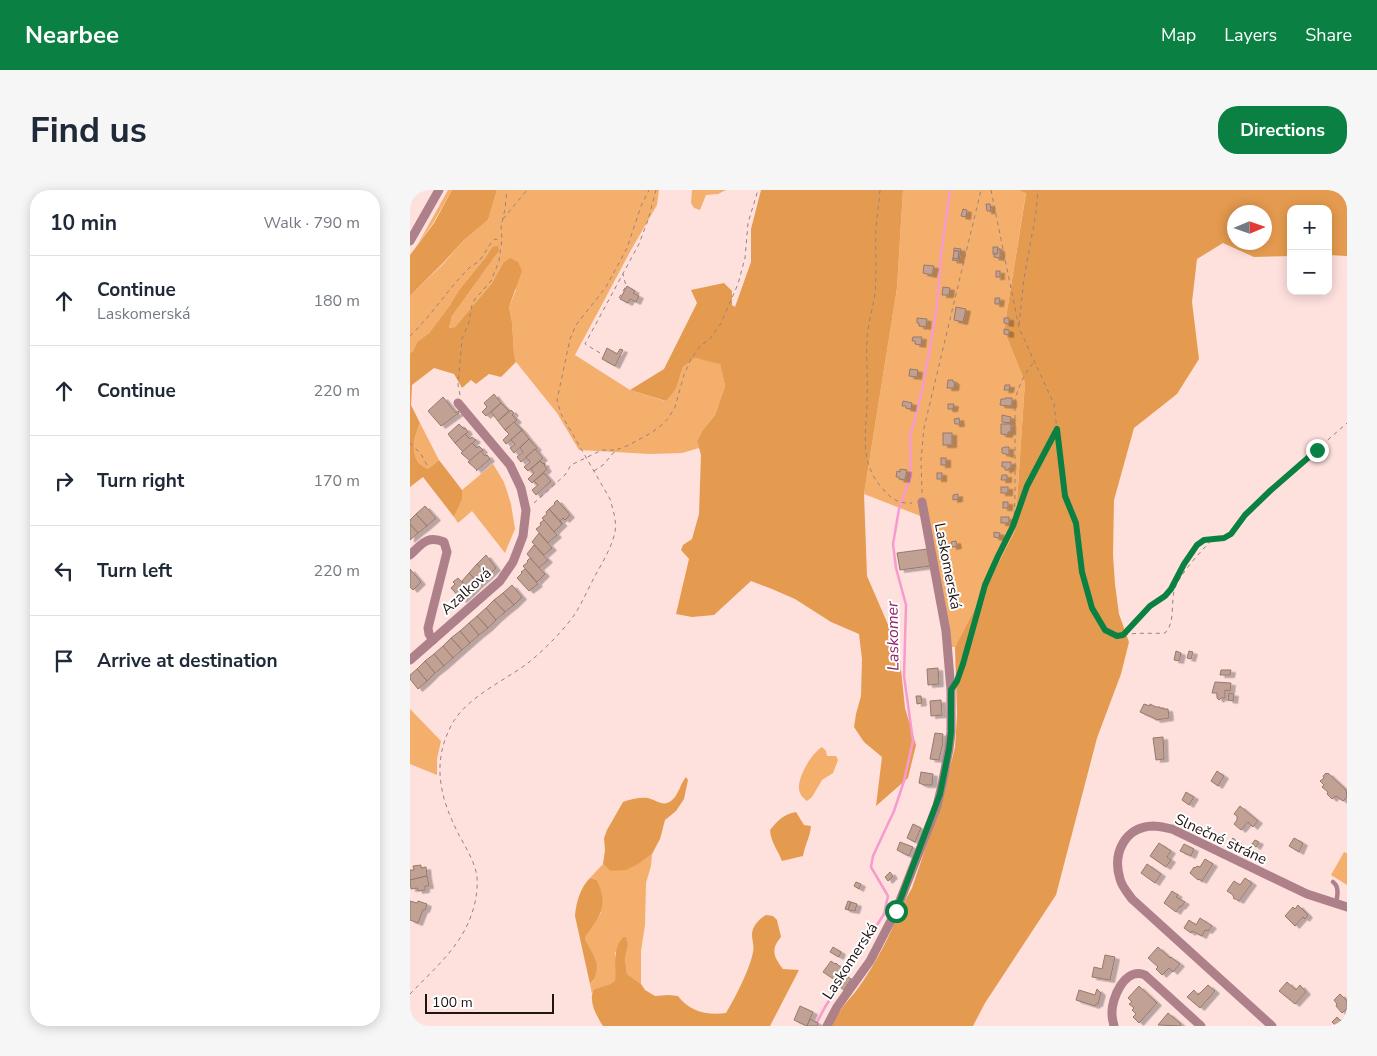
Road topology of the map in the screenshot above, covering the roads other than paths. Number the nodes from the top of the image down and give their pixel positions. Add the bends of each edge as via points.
1 (439, 190) edge
2 (410, 241) edge
3 (458, 403) road end
4 (922, 502) road end
5 (410, 555) edge
6 (432, 640) junction
7 (410, 660) edge
8 (1333, 882) dead end
9 (1336, 904) junction
10 (1347, 907) edge
11 (826, 1026) edge
12 (1114, 1026) edge
13 (1201, 1026) edge
14 (1272, 1026) edge

1 - 2 street
3 - 6 street, Azalková via 510,465 521,488 526,510 523,536 513,562 500,581
4 - 11 street, Laskomerská via 946,632 951,690 949,749 937,806 903,894 870,961
5 - 6 street via 427,540 444,542 446,552 428,628
6 - 7 street, Azalková
8 - 9 lane via 1337,887
9 - 10 street, Slnečné stráne
9 - 14 street, Slnečné stráne via 1307,894 1172,829 1146,827 1124,840 1118,868 1125,890
12 - 13 street via 1111,1013 1124,979 1140,973

